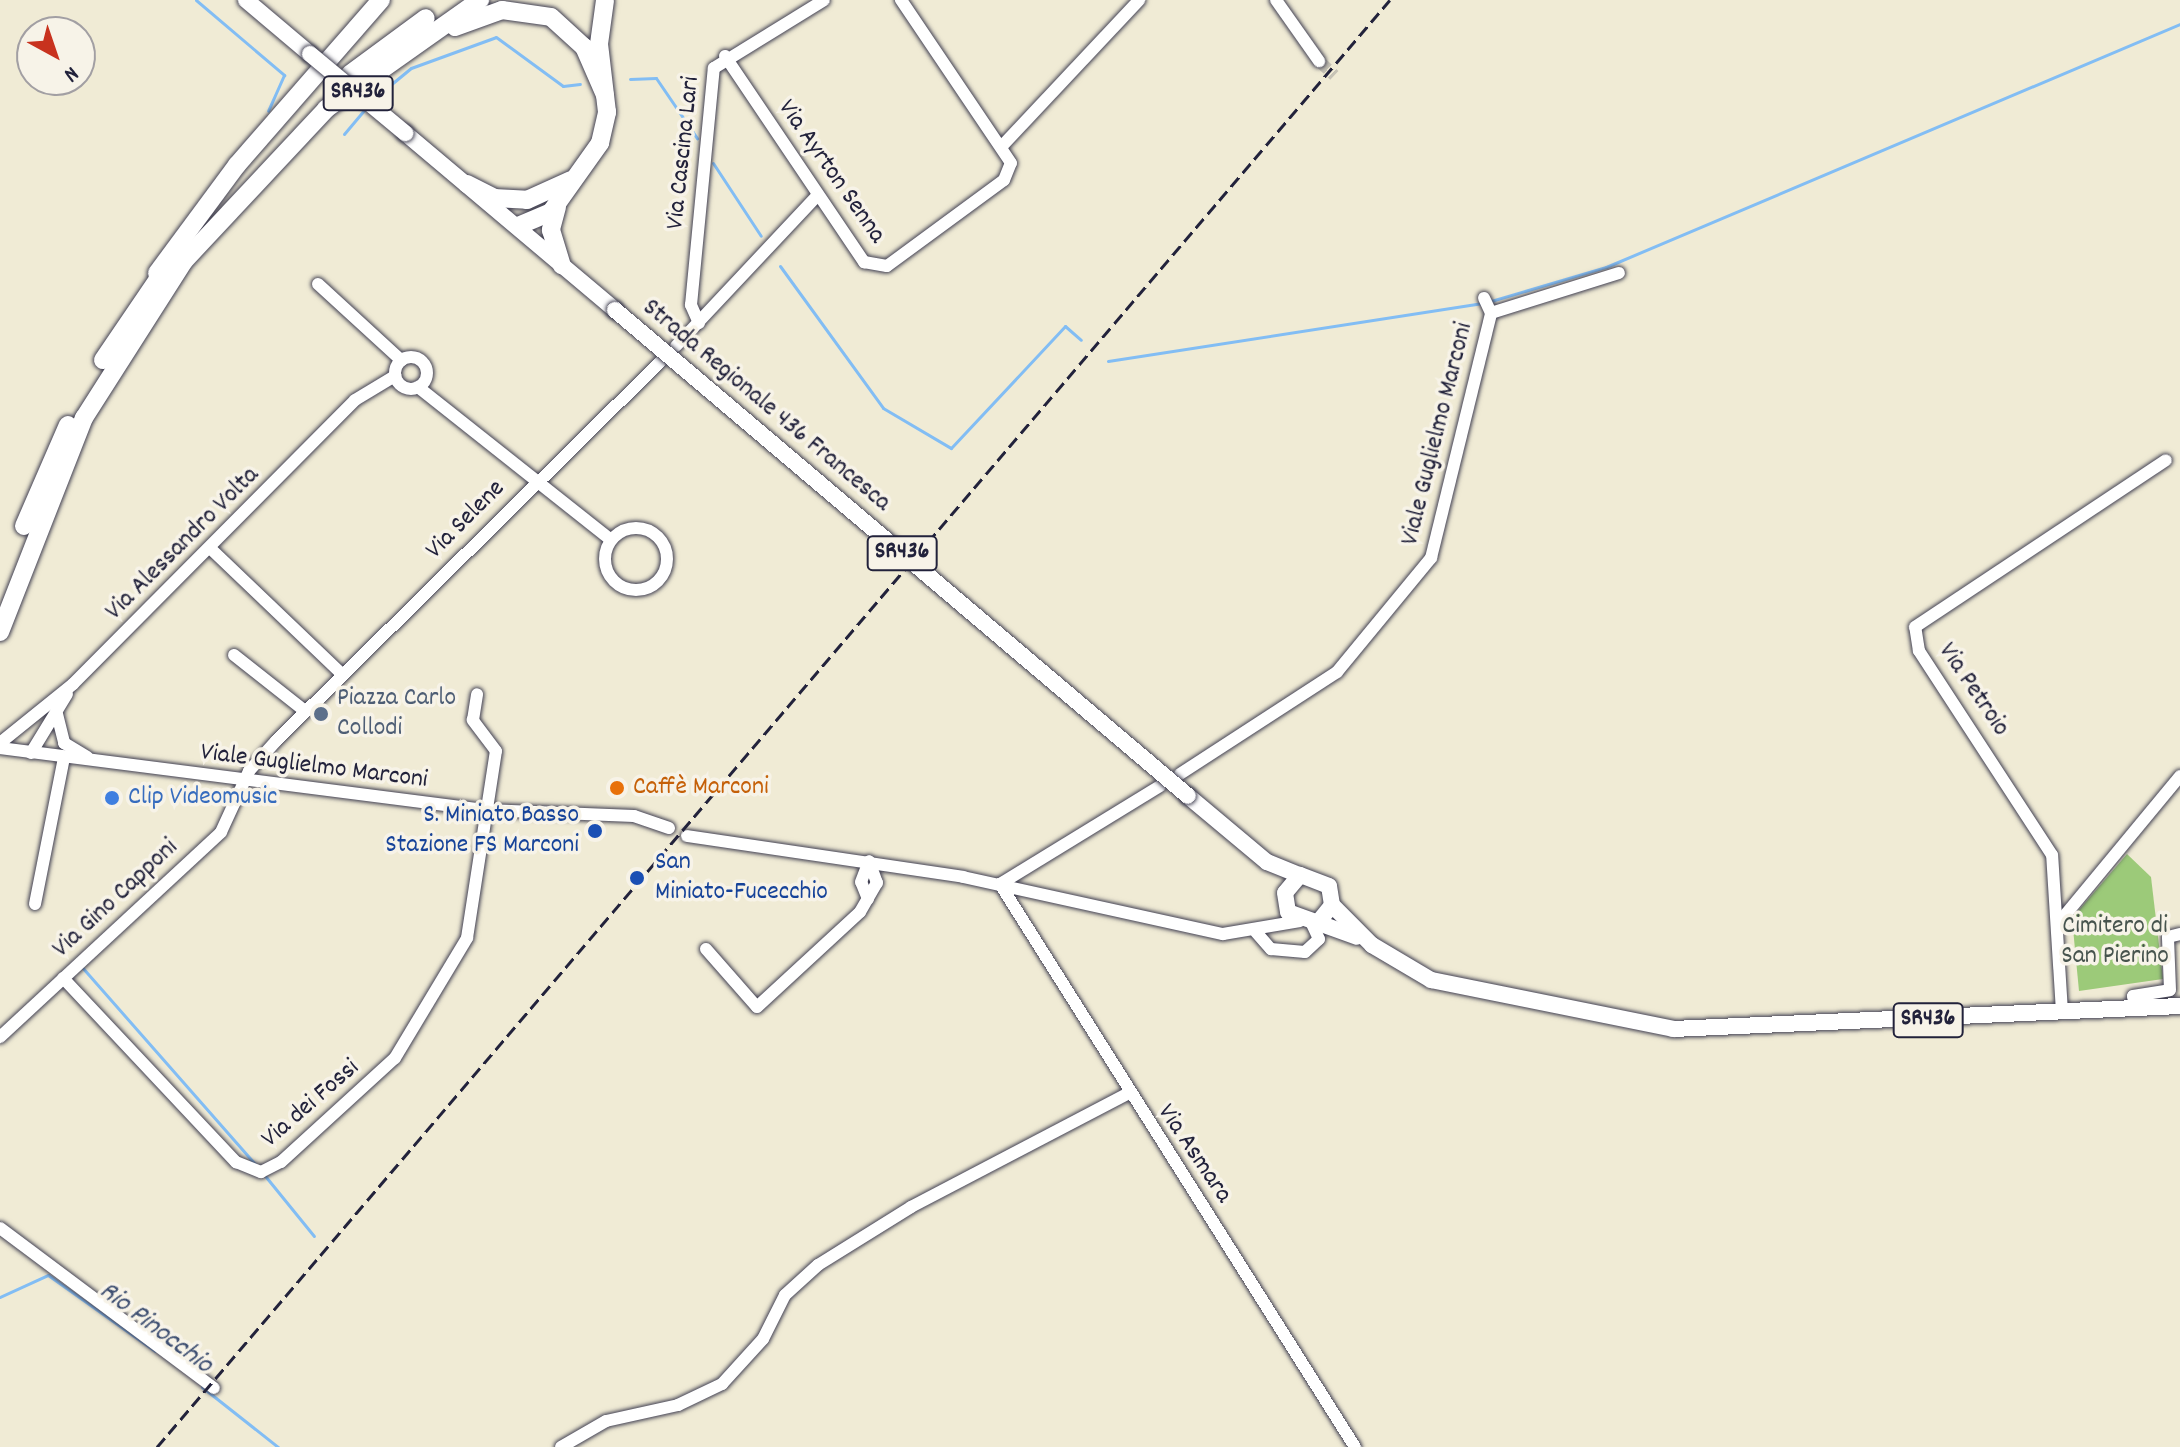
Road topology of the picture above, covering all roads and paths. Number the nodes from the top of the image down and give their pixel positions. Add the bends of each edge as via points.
1 (246, 0) edge
2 (381, 0) edge
3 (456, 0) edge
4 (480, 0) edge
5 (605, 0) edge
6 (824, 0) edge
7 (901, 0) edge
8 (1139, 0) edge
9 (1276, 0) edge
10 (725, 56) junction
11 (1319, 61) tunnel mouth
12 (605, 95) junction
13 (326, 109) junction
14 (1003, 145) junction
15 (577, 177) junction
16 (467, 184) junction
17 (817, 196) junction
18 (535, 198) junction
19 (559, 203) junction
20 (517, 225) junction
21 (562, 265) junction
22 (1619, 273) dead end
23 (318, 284) dead end
24 (145, 294) junction
25 (699, 323) junction
26 (676, 346) dead end
27 (401, 360) junction
28 (660, 362) dead end
29 (395, 376) junction
30 (418, 387) junction
31 (2166, 460) dead end
32 (538, 480) junction
33 (611, 540) junction
34 (211, 549) junction
35 (0, 594) edge
36 (1, 628) edge
37 (234, 655) dead end
38 (343, 675) junction
39 (73, 684) junction
40 (477, 694) dead end
41 (305, 711) junction
42 (57, 713) junction
43 (37, 718) junction
44 (0, 746) edge
45 (31, 753) junction
46 (64, 758) junction
47 (101, 763) junction
48 (1180, 774) dead end
49 (2180, 776) edge
50 (244, 780) junction
51 (1160, 786) dead end
52 (486, 810) junction
53 (669, 828) dead end
54 (687, 836) dead end
55 (1252, 850) junction
56 (830, 856) junction
57 (869, 861) junction
58 (888, 865) junction
59 (1300, 875) junction
60 (861, 882) junction
61 (877, 883) junction
62 (1000, 884) junction
63 (1284, 895) junction
64 (868, 899) junction
65 (35, 904) dead end
66 (1332, 905) junction
67 (2061, 920) junction
68 (1310, 921) junction
69 (1259, 931) junction
70 (2180, 934) edge
71 (1372, 945) junction
72 (706, 949) dead end
73 (63, 978) junction
74 (2180, 1006) edge
75 (2135, 1008) junction
76 (2062, 1012) junction
77 (0, 1037) edge
78 (1127, 1094) junction
79 (0, 1228) edge
80 (214, 1388) dead end
81 (561, 1447) edge
82 (1355, 1447) edge

1 - 16 main road, Strada Regionale 436 Francesca / SR436, bridge
2 - 24 highway via 174,243
3 - 24 highway via 327,93 202,220
4 - 13 highway
5 - 12 highway via 599,44
6 - 10 street, Via Cascina Lari
7 - 14 street
8 - 14 street
9 - 11 street
10 - 17 street, Via Ayrton Senna
10 - 25 street, Via Cascina Lari via 714,68 691,305
12 - 13 highway via 570,31 551,17 512,9 467,20
12 - 15 highway via 604,132
13 - 36 highway via 206,233 123,351 84,418
14 - 17 street, Via Ayrton Senna via 1011,163 1004,180 887,266 864,262
15 - 18 highway
15 - 19 highway
16 - 18 highway via 500,199
16 - 20 main road, Strada Regionale 436 Francesca / SR436
17 - 25 street
18 - 20 highway
19 - 20 highway via 542,219
19 - 21 highway via 551,230
20 - 21 main road, Strada Regionale 436 Francesca / SR436
21 - 55 main road, Strada Regionale 436 Francesca / SR436, bridge
22 - 48 street, Viale Guglielmo Marconi via 1488,306 1431,558 1337,672
23 - 27 street
24 - 35 highway via 76,408
25 - 26 street
27 - 29 street
27 - 30 street via 424,364
28 - 32 street, Via Selene
29 - 30 street via 403,387
29 - 34 street, Via Alessandro Volta via 355,400
30 - 32 street
31 - 67 street, Via Petroio via 1915,627 1919,651 2052,855
32 - 33 street
32 - 38 street, Via Selene
33 - 33 street via 606,571 620,587 641,590 660,580 667,551 656,535 627,529
34 - 38 street
34 - 39 street, Via Alessandro Volta
37 - 41 street
38 - 41 street, Via Selene
39 - 42 street
39 - 43 street, Via Alessandro Volta
40 - 52 street, Via dei Fossi via 473,720 496,751
41 - 50 street, Via Selene
42 - 45 street
42 - 47 street via 64,743
43 - 44 street, Via Alessandro Volta
43 - 45 street via 28,732
44 - 45 street, Viale Guglielmo Marconi
45 - 46 street, Viale Guglielmo Marconi
46 - 47 street, Viale Guglielmo Marconi
46 - 65 street
47 - 50 street, Viale Guglielmo Marconi
49 - 67 street
50 - 52 street, Viale Guglielmo Marconi
50 - 73 street, Via Gino Capponi via 221,832
51 - 62 street
52 - 53 street, Viale Guglielmo Marconi via 634,816
52 - 73 street, Via dei Fossi via 467,938 404,1046 281,1162 253,1171
54 - 56 street
55 - 59 main road, Strada Regionale 436 Francesca / SR436
55 - 63 main road, Strada Regionale 436 Francesca / SR436
56 - 57 street
56 - 60 street
57 - 58 street
57 - 60 street
57 - 61 street
58 - 61 street
58 - 62 street
59 - 63 main road
59 - 66 main road, Strada Regionale 436 Francesca / SR436 via 1325,880
60 - 64 street
61 - 64 street
62 - 69 street via 1223,934
62 - 78 street, Via Asmara
63 - 68 main road, Strada Regionale 436 Francesca / SR436
63 - 69 street
64 - 72 street via 757,1007
66 - 68 main road
66 - 71 main road, Strada Regionale 436 Francesca / SR436
67 - 76 street, Via Petroio
68 - 69 street
68 - 69 street via 1319,939 1305,952 1271,949
68 - 71 main road, Strada Regionale 436 Francesca / SR436
70 - 75 street via 2168,937 2170,990 2133,996
71 - 76 main road, Strada Regionale 436 Francesca / SR436 via 1431,980 1677,1030
73 - 77 street, Via Gino Capponi
74 - 75 main road, Strada Regionale 436 Francesca / SR436
75 - 76 main road, Strada Regionale 436 Francesca / SR436
78 - 81 street via 911,1207 818,1265 785,1295 763,1339 722,1384 678,1405 606,1421
78 - 82 street, Via Asmara
79 - 80 street

